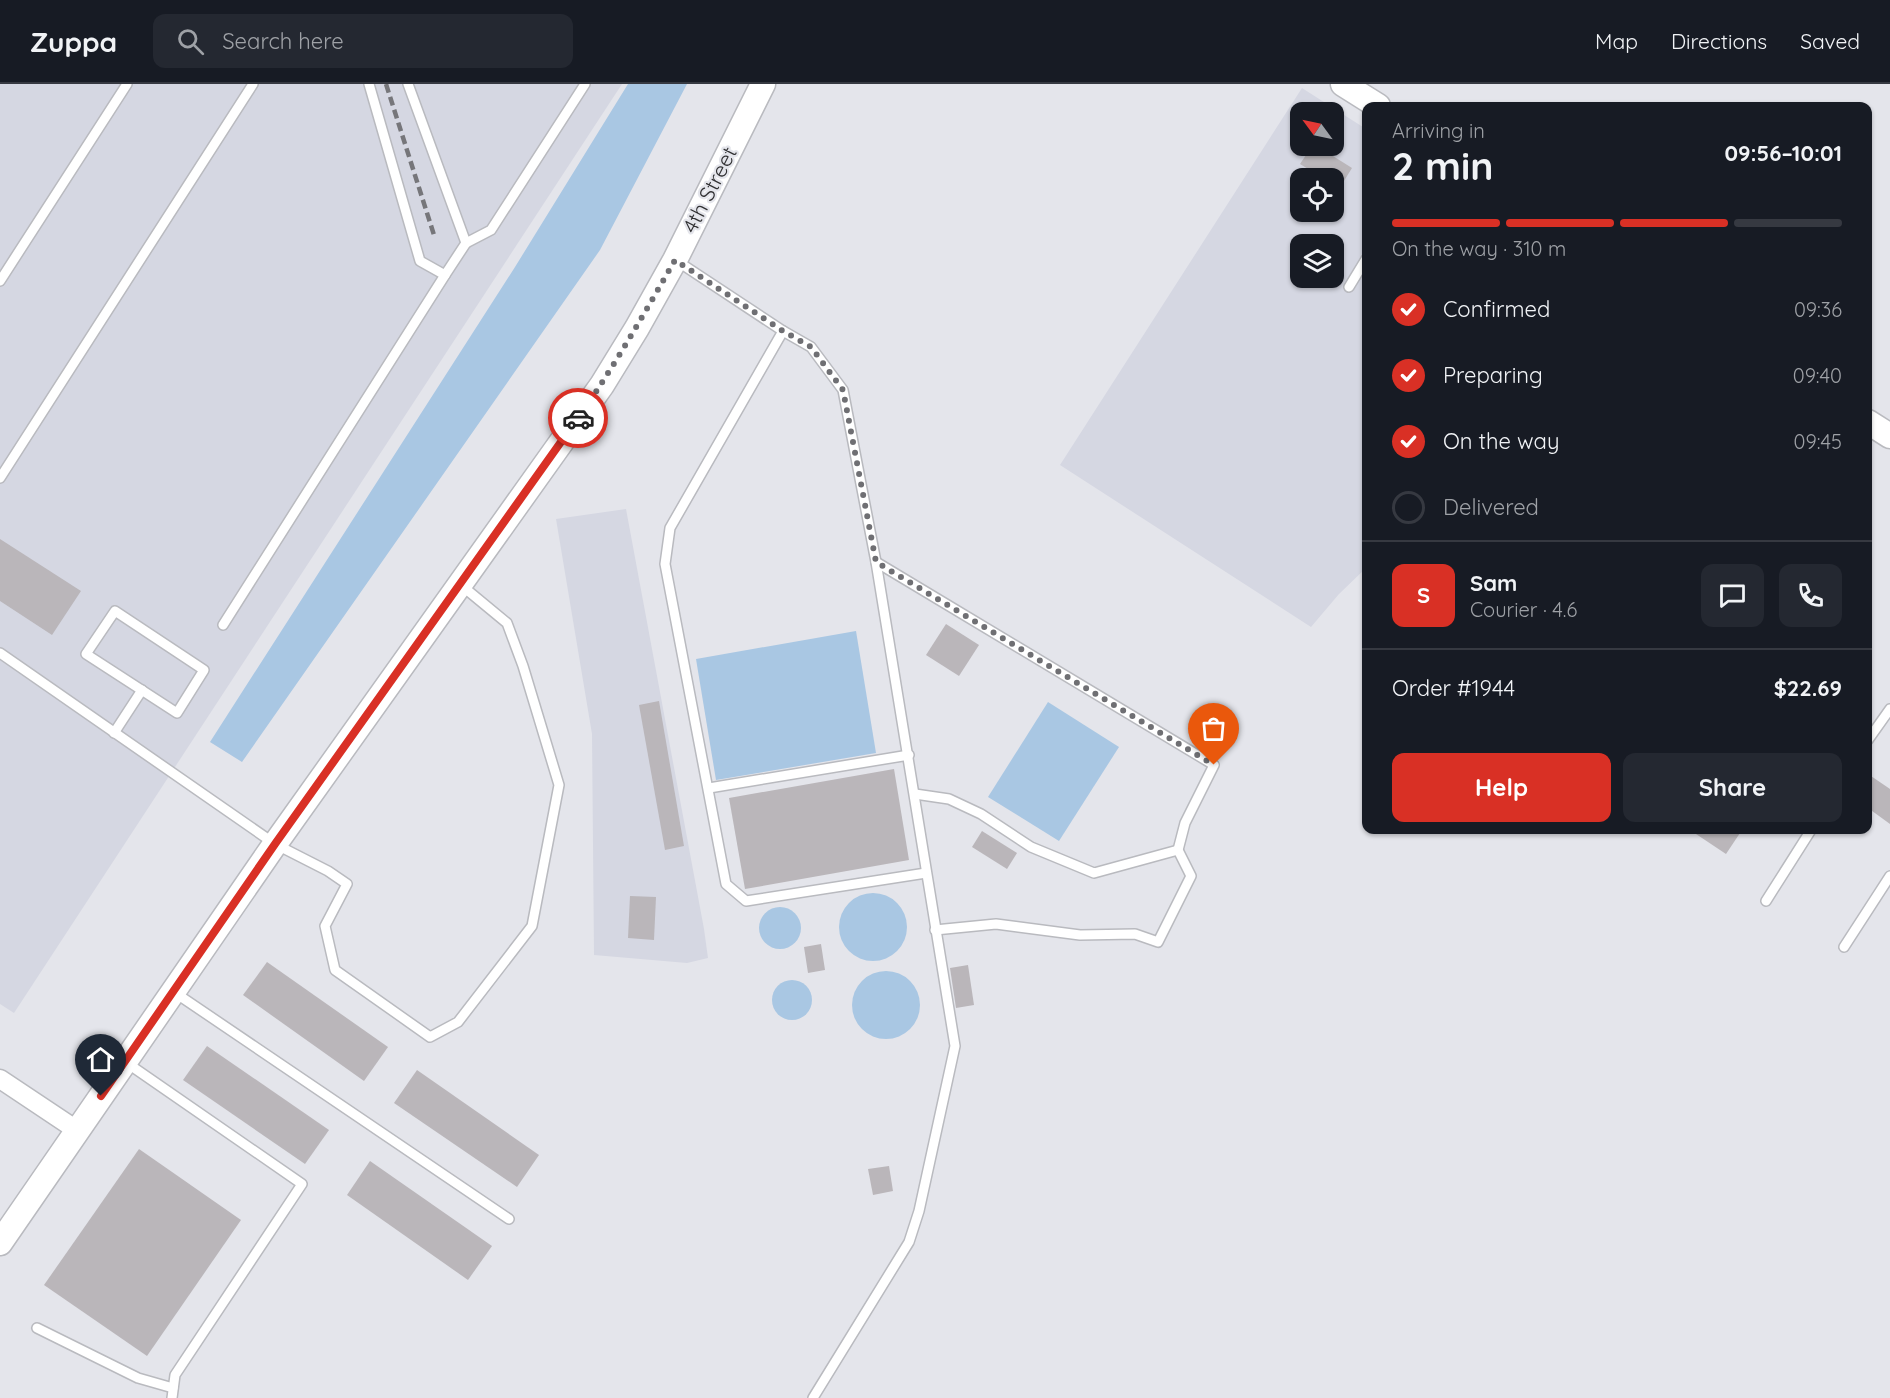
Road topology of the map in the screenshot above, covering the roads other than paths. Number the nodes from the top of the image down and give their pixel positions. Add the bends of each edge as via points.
1 (127, 84) edge
2 (254, 84) edge
3 (369, 84) edge
4 (408, 84) edge
5 (585, 84) edge
6 (763, 84) edge
7 (1343, 84) edge
8 (1372, 102) edge
9 (466, 243) junction
10 (675, 260) junction
11 (1362, 266) edge
12 (446, 275) junction
13 (0, 281) edge
14 (1349, 288) dead end
15 (783, 331) junction
16 (1872, 425) edge
17 (1890, 436) edge
18 (0, 478) edge
19 (876, 562) junction
20 (460, 584) junction
21 (223, 625) dead end
22 (0, 653) edge
23 (142, 690) junction
24 (1890, 709) edge
25 (114, 733) junction
26 (1872, 734) edge
27 (909, 755) junction
28 (709, 788) junction
29 (915, 794) junction
30 (1808, 834) edge
31 (275, 844) junction
32 (1178, 850) junction
33 (926, 873) junction
34 (1890, 876) edge
35 (1766, 900) dead end
36 (935, 930) junction
37 (1844, 947) dead end
38 (174, 992) junction
39 (125, 1061) junction
40 (0, 1079) edge
41 (78, 1131) junction
42 (509, 1219) dead end
43 (0, 1243) edge
44 (37, 1328) dead end
45 (173, 1388) junction
46 (172, 1398) edge
47 (813, 1398) edge

1 - 13 lane
2 - 18 lane
3 - 12 lane via 420,261
4 - 9 lane
5 - 9 lane via 491,230
6 - 10 street, 4th Street
7 - 8 street
9 - 12 lane
10 - 15 lane
10 - 20 street, 4th Street via 602,385
11 - 14 lane
12 - 21 lane
15 - 19 lane via 811,347 843,390
15 - 28 lane via 670,528 664,564
16 - 17 street
19 - 27 lane
19 - 32 lane via 1214,765 1185,823
20 - 31 street, 4th Street
20 - 31 lane via 507,623 559,785 532,926 458,1022 430,1037 335,970 326,926 347,884
22 - 25 lane
23 - 23 lane via 177,713 204,670 115,610 86,654
23 - 25 lane
24 - 26 lane
25 - 31 lane
27 - 28 lane
27 - 29 lane
28 - 33 lane via 726,884 746,901
29 - 32 lane via 949,799 981,814 1031,847 1094,873
29 - 33 lane
30 - 35 lane
31 - 38 street, 4th Street
32 - 36 lane via 1191,876 1158,942 1135,934 1080,935 996,924
33 - 36 lane
34 - 37 lane
36 - 47 lane via 955,1046 919,1211 909,1242
38 - 39 street, 4th Street
38 - 42 lane
39 - 41 street, 4th Street
39 - 45 lane via 302,1184 175,1375
40 - 41 street
41 - 43 street, 4th Street
44 - 45 lane via 138,1378
45 - 46 lane

